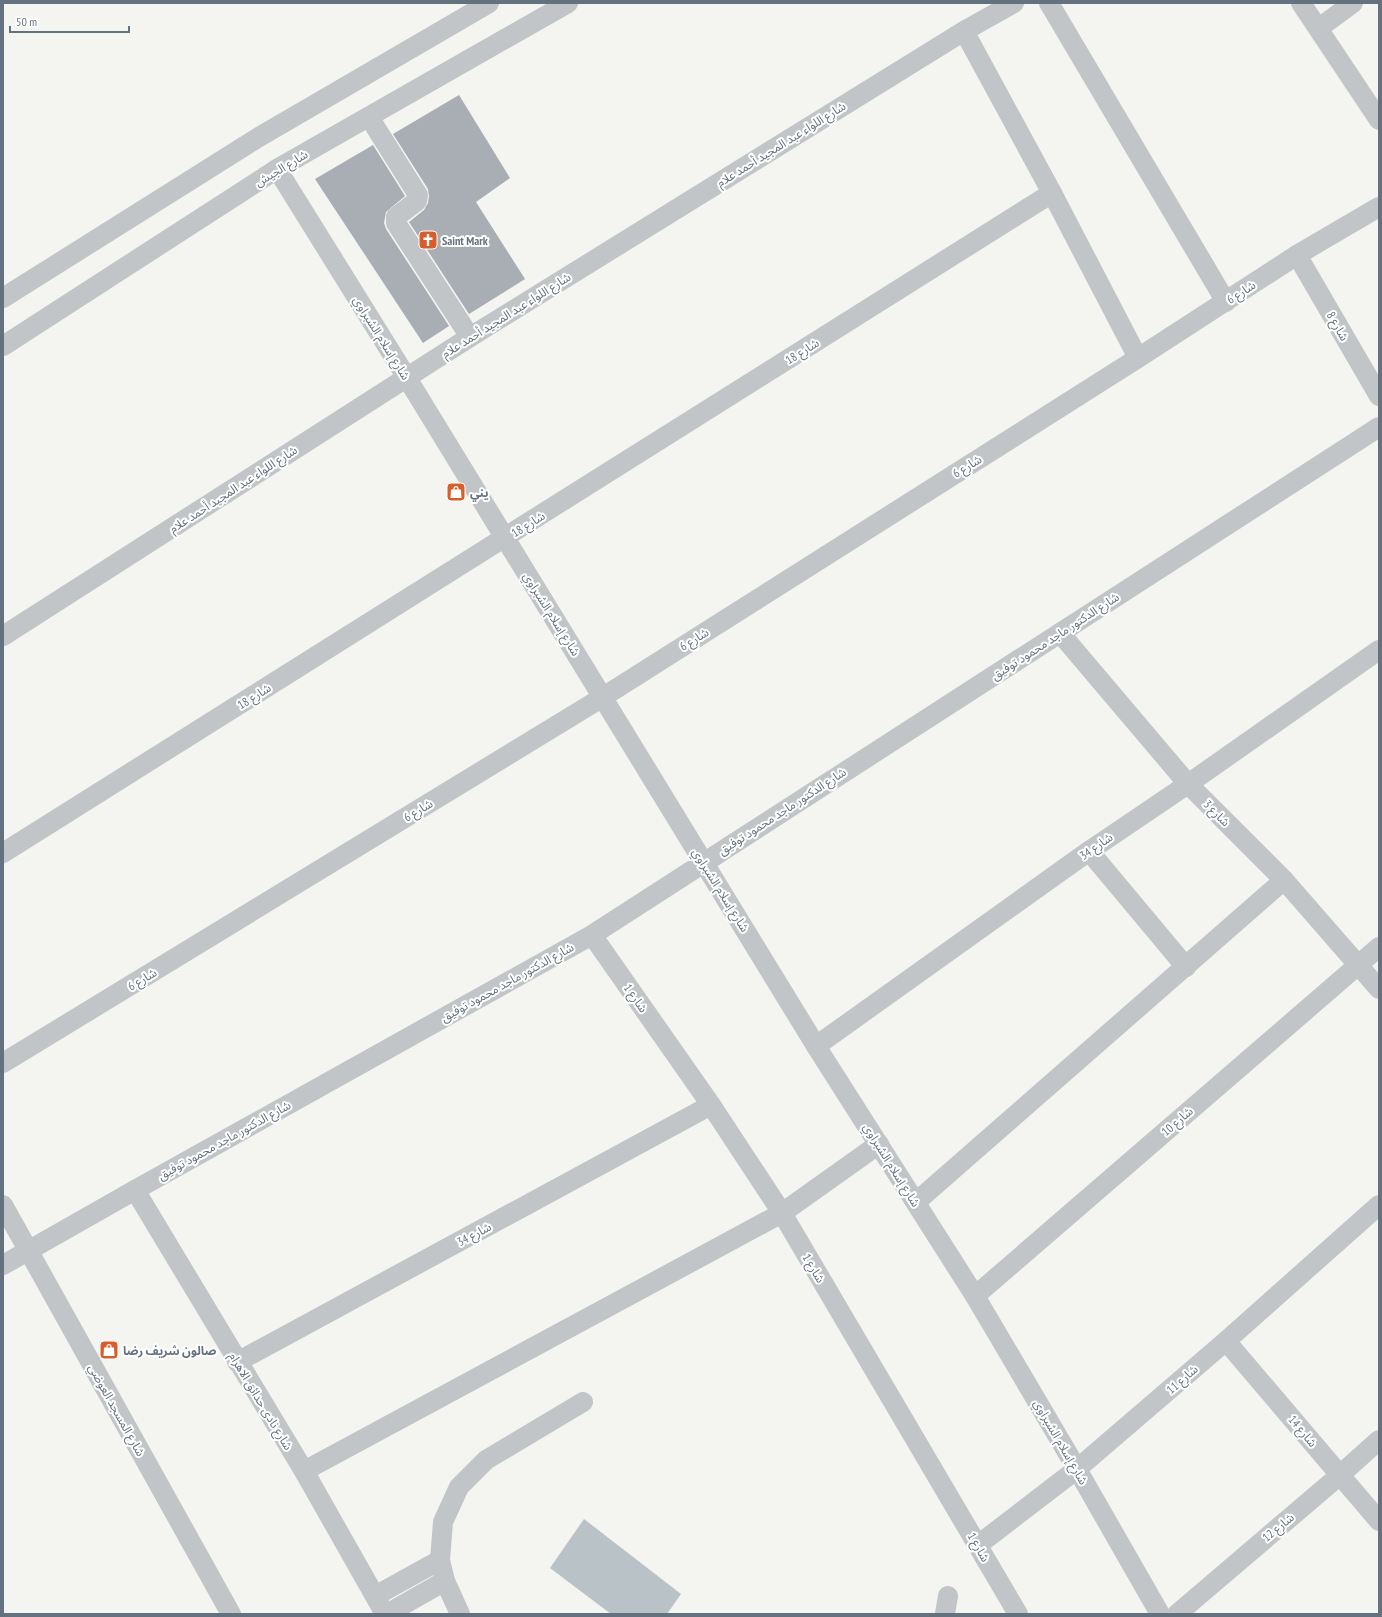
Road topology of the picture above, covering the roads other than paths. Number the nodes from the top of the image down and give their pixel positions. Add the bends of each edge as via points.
1 (489, 3) edge
2 (568, 3) edge
3 (1014, 3) edge
4 (1049, 3) edge
5 (1301, 3) edge
6 (1353, 3) edge
7 (1319, 28) junction
8 (964, 31) junction
9 (369, 117) junction
10 (1379, 120) edge
11 (277, 169) junction
12 (1052, 193) junction
13 (1379, 207) edge
14 (1297, 255) junction
15 (3, 298) edge
16 (1226, 302) junction
17 (470, 337) junction
18 (3, 346) edge
19 (1138, 358) junction
20 (407, 378) junction
21 (1379, 396) edge
22 (1379, 427) edge
23 (505, 539) junction
24 (1060, 632) junction
25 (3, 636) edge
26 (1379, 650) edge
27 (603, 697) junction
28 (1188, 784) junction
29 (1089, 851) junction
30 (3, 853) edge
31 (704, 862) junction
32 (1284, 880) junction
33 (592, 935) junction
34 (1379, 946) edge
35 (1358, 965) junction
36 (1186, 967) junction
37 (1379, 989) edge
38 (816, 1046) junction
39 (3, 1063) edge
40 (712, 1105) junction
41 (879, 1144) junction
42 (135, 1190) junction
43 (916, 1202) junction
44 (3, 1205) edge
45 (1379, 1205) edge
46 (782, 1213) junction
47 (28, 1251) junction
48 (3, 1265) edge
49 (975, 1296) junction
50 (1226, 1341) junction
51 (237, 1362) junction
52 (583, 1402) dead end
53 (1379, 1440) edge
54 (1077, 1469) junction
55 (304, 1471) junction
56 (1340, 1475) junction
57 (1379, 1521) edge
58 (978, 1545) junction
59 (440, 1560) junction
60 (445, 1581) junction
61 (375, 1596) junction
62 (231, 1614) edge
63 (386, 1614) edge
64 (460, 1614) edge
65 (1018, 1614) edge
66 (1160, 1614) edge
67 (1177, 1614) edge

1 - 15 street via 259,137
2 - 9 street, شارع الجيش
3 - 8 street, شارع اللواء عبد المجيد أحمد علام
4 - 16 street
5 - 7 street
6 - 7 street
7 - 10 street
8 - 12 street
8 - 17 street, شارع اللواء عبد المجيد أحمد علام
9 - 11 street, شارع الجيش
9 - 17 street via 418,195 417,201 396,217 396,223
11 - 18 street, شارع الجيش
11 - 20 street, شارع إسلام الشبراوي
12 - 19 street
12 - 23 street, شارع 18
13 - 14 street, شارع 6
14 - 16 street, شارع 6
14 - 21 street, شارع 8
16 - 19 street, شارع 6
17 - 20 street, شارع اللواء عبد المجيد أحمد علام
19 - 27 street, شارع 6
20 - 23 street, شارع إسلام الشبراوي
20 - 25 street, شارع اللواء عبد المجيد أحمد علام
22 - 24 street, شارع الدكتور ماجد محمود توفيق
23 - 27 street, شارع إسلام الشبراوي
23 - 30 street, شارع 18
24 - 28 street, شارع 3
24 - 31 street, شارع الدكتور ماجد محمود توفيق
26 - 28 street, شارع 34
27 - 31 street, شارع إسلام الشبراوي
27 - 39 street, شارع 6
28 - 29 street, شارع 34
28 - 32 street, شارع 3
29 - 36 street
29 - 38 street, شارع 34
31 - 33 street, شارع الدكتور ماجد محمود توفيق
31 - 38 street, شارع إسلام الشبراوي
32 - 35 street, شارع 3
32 - 36 street
33 - 40 street, شارع 1
33 - 42 street, شارع الدكتور ماجد محمود توفيق
34 - 35 street, شارع 10
35 - 37 street, شارع 3
35 - 49 street, شارع 10
36 - 43 street
38 - 41 street, شارع إسلام الشبراوي
40 - 46 street, شارع 1
40 - 51 street, شارع 34
41 - 43 street, شارع إسلام الشبراوي
41 - 46 street
42 - 47 street, شارع الدكتور ماجد محمود توفيق
42 - 51 street, شارع نادى حدائق الاهرام
43 - 49 street, شارع إسلام الشبراوي
44 - 47 street, شارع المسجد العوضي
45 - 50 street, شارع 11
46 - 55 street
46 - 58 street, شارع 1
47 - 48 street, شارع الدكتور ماجد محمود توفيق
47 - 62 street, شارع المسجد العوضي
49 - 54 street, شارع إسلام الشبراوي
50 - 54 street, شارع 11
50 - 56 street, شارع 14
51 - 55 street, شارع نادى حدائق الاهرام
52 - 59 street via 486,1460 459,1487 443,1522
53 - 56 street, شارع 12
54 - 58 street, شارع 11
54 - 66 street, شارع إسلام الشبراوي
55 - 61 street, شارع نادى حدائق الاهرام
56 - 57 street, شارع 14
56 - 67 street, شارع 12
58 - 65 street, شارع 1
59 - 60 street
59 - 61 street
60 - 63 street
60 - 64 street
61 - 63 street, شارع نادى حدائق الاهرام

